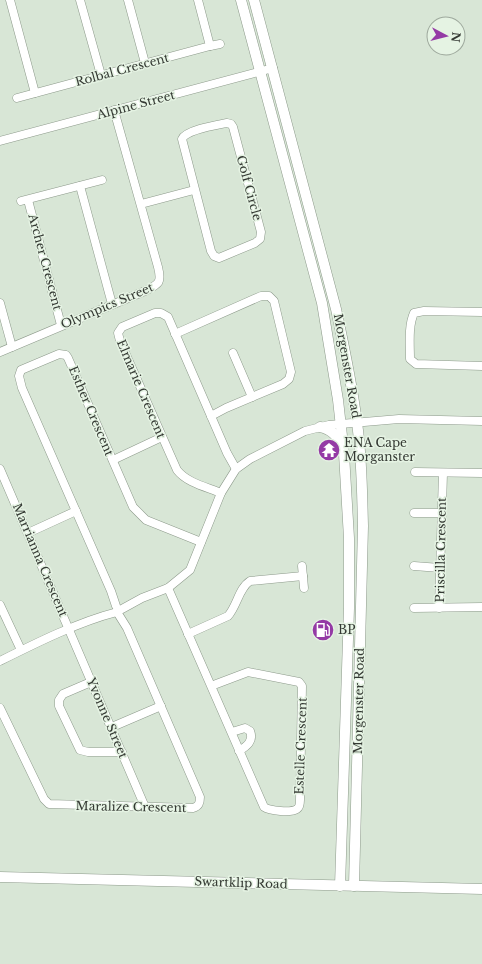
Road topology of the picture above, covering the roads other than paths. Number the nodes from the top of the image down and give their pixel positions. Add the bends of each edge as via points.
1 (10, 0) edge
2 (80, 0) edge
3 (128, 0) edge
4 (198, 0) edge
5 (241, 0) edge
6 (254, 0) edge
7 (220, 44) dead end
8 (210, 46) junction
9 (145, 63) junction
10 (273, 68) junction
11 (260, 71) junction
12 (101, 75) junction
13 (35, 93) junction
14 (17, 98) dead end
15 (114, 110) junction
16 (0, 141) edge
17 (102, 180) dead end
18 (80, 186) junction
19 (194, 190) junction
20 (142, 204) junction
21 (0, 303) edge
22 (112, 304) junction
23 (482, 312) edge
24 (61, 325) junction
25 (175, 334) junction
26 (12, 347) junction
27 (0, 352) edge
28 (233, 353) dead end
29 (482, 366) edge
30 (252, 397) junction
31 (211, 416) junction
32 (482, 421) edge
33 (357, 423) junction
34 (340, 424) junction
35 (320, 427) junction
36 (162, 437) junction
37 (113, 460) junction
38 (0, 469) edge
39 (236, 469) junction
40 (345, 469) junction
41 (415, 472) dead end
42 (443, 473) junction
43 (482, 473) edge
44 (222, 493) junction
45 (76, 511) junction
46 (414, 512) dead end
47 (441, 513) junction
48 (28, 533) junction
49 (201, 542) junction
50 (302, 566) dead end
51 (414, 566) dead end
52 (440, 568) junction
53 (303, 576) junction
54 (168, 588) junction
55 (304, 588) dead end
56 (0, 605) edge
57 (482, 607) edge
58 (118, 608) junction
59 (414, 608) dead end
60 (439, 608) junction
61 (70, 629) junction
62 (188, 634) junction
63 (20, 650) junction
64 (0, 661) edge
65 (91, 682) junction
66 (211, 686) junction
67 (161, 706) junction
68 (0, 708) edge
69 (112, 727) junction
70 (232, 732) junction
71 (239, 751) junction
72 (122, 752) junction
73 (145, 807) junction
74 (0, 877) edge
75 (340, 886) junction
76 (354, 886) junction
77 (482, 889) edge

1 - 13 street
2 - 12 street
3 - 9 street
4 - 8 street
5 - 11 main road, Morgenster Road
6 - 10 main road, Morgenster Road
7 - 8 street, Rolbal Crescent
8 - 9 street, Rolbal Crescent
9 - 12 street, Rolbal Crescent
10 - 11 street, Alpine Street
10 - 33 main road, Morgenster Road via 336,309
11 - 15 street, Alpine Street
11 - 34 main road, Morgenster Road via 322,303
12 - 13 street, Rolbal Crescent
13 - 14 street, Rolbal Crescent
15 - 16 street, Alpine Street
15 - 20 street, Olympics Street
17 - 18 street, Archer Crescent
18 - 22 street
18 - 24 street, Archer Crescent via 25,200
19 - 19 street, Golf Circle via 214,256 223,257 260,240 261,232 231,124 192,132 182,137
19 - 20 street
20 - 22 street, Olympics Street via 160,280 157,285
21 - 26 street
22 - 24 street, Olympics Street
23 - 29 street via 414,313 410,351 410,359 416,364
24 - 26 street, Olympics Street
25 - 30 street via 261,296 273,298 291,372 285,382
25 - 31 street, Elmarie Crescent
25 - 36 street, Elmarie Crescent via 168,317 159,313 122,327 118,333
26 - 27 street, Olympics Street
28 - 30 street
30 - 31 street
31 - 39 street, Elmarie Crescent
32 - 33 street via 399,419
33 - 34 street
33 - 76 main road, Morgenster Road via 362,472 363,534
34 - 35 street
34 - 40 main road, Morgenster Road
35 - 39 street via 298,434
35 - 40 main road via 332,431 339,442
36 - 37 street
36 - 44 street, Elmarie Crescent via 180,474
37 - 45 street, Esther Crescent via 66,355 58,354 21,370 19,376 22,388
37 - 49 street, Esther Crescent via 133,507 140,515 152,523
38 - 48 street, Marrianna Crescent
39 - 44 street
40 - 75 main road, Morgenster Road via 349,538 349,608
41 - 42 street
42 - 43 street
42 - 47 street, Priscilla Crescent
44 - 49 street
45 - 48 street
45 - 58 street, Esther Crescent
46 - 47 street
47 - 52 street, Priscilla Crescent
48 - 61 street, Marrianna Crescent
49 - 54 street via 190,570
50 - 53 street
51 - 52 street
52 - 60 street, Priscilla Crescent
53 - 55 street
53 - 62 street via 254,580 247,583 228,616
54 - 58 street
54 - 62 street, Estelle Crescent
56 - 63 street
57 - 60 street, Priscilla Crescent
58 - 61 street
58 - 67 street, Maralize Crescent
59 - 60 street
61 - 63 street
61 - 65 street, Yvonne Street
62 - 66 street, Estelle Crescent
63 - 64 street
65 - 69 street, Yvonne Street
65 - 72 street via 63,694 59,706 80,750
66 - 70 street, Estelle Crescent
66 - 71 street, Estelle Crescent via 253,672 299,682 302,686 300,804 297,809 272,810 264,807
67 - 69 street
67 - 73 street, Maralize Crescent via 200,800 198,806 193,808
68 - 73 street, Maralize Crescent via 46,802 53,805
69 - 72 street, Yvonne Street
70 - 71 street, Estelle Crescent
70 - 71 street via 245,728 251,735 250,742
72 - 73 street, Yvonne Street
74 - 75 main road, Swartklip Road
75 - 76 main road, Swartklip Road
76 - 77 main road, Swartklip Road

